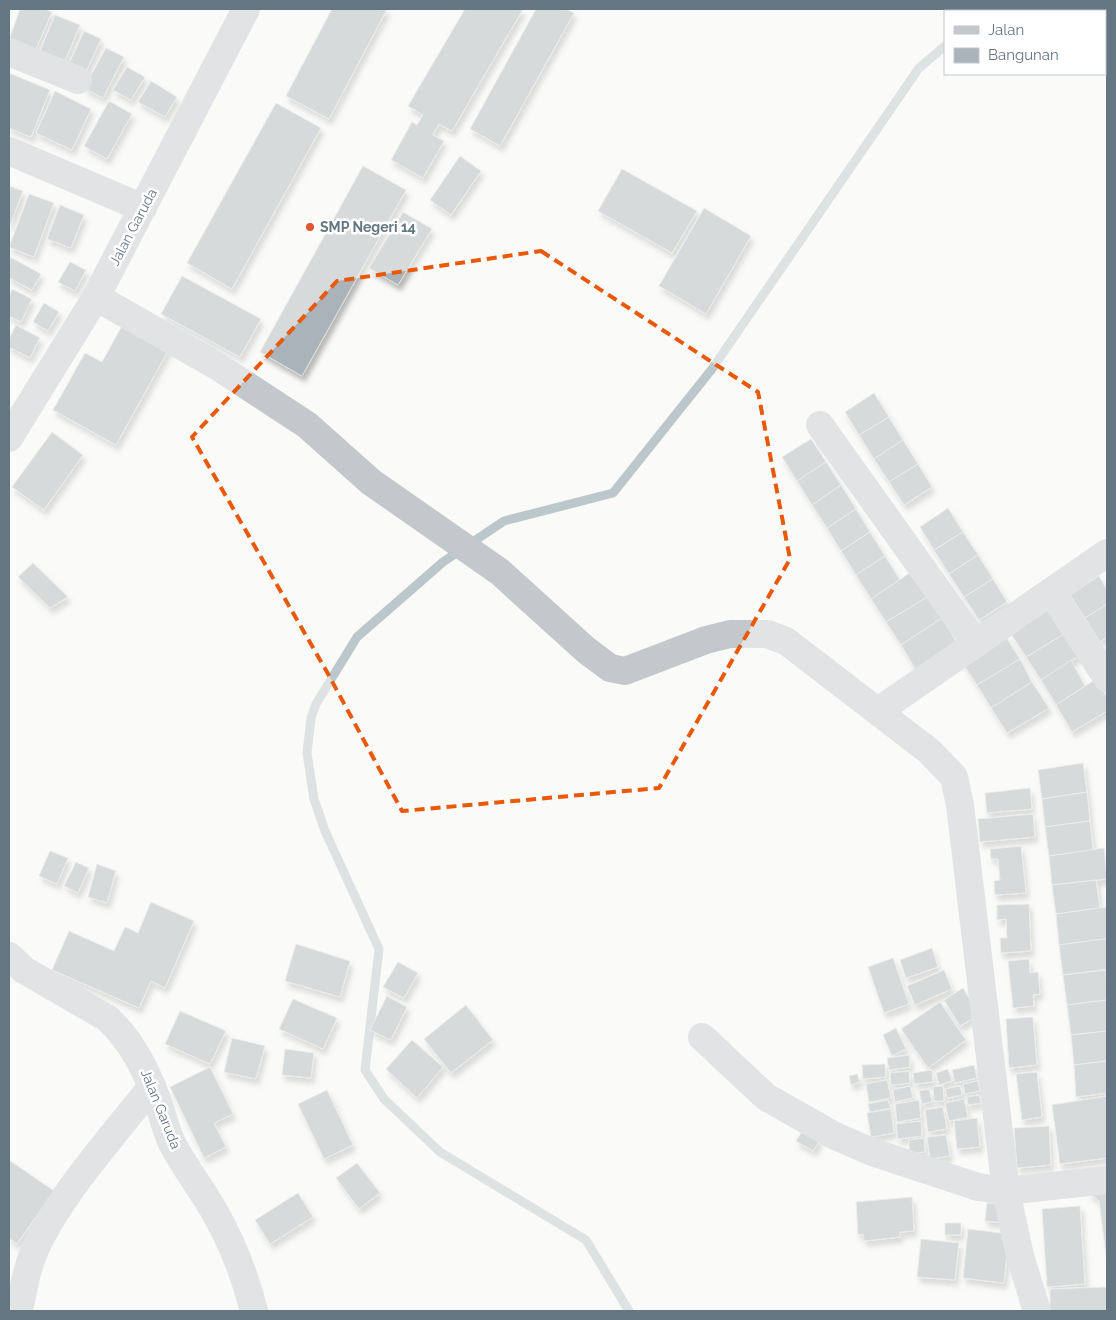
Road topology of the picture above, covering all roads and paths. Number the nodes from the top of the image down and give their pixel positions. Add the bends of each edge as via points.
1 (246, 9) edge
2 (9, 52) edge
3 (78, 80) dead end
4 (9, 151) edge
5 (143, 208) junction
6 (96, 297) junction
7 (820, 425) dead end
8 (9, 438) edge
9 (1107, 553) edge
10 (1051, 592) junction
11 (976, 644) junction
12 (1107, 678) edge
13 (878, 711) junction
14 (9, 956) edge
15 (702, 1037) dead end
16 (152, 1086) junction
17 (1107, 1180) edge
18 (1006, 1191) junction
19 (19, 1311) edge
20 (254, 1311) edge
21 (1037, 1311) edge

1 - 5 street, Jalan Garuda
2 - 3 street
4 - 5 street
5 - 6 street, Jalan Garuda
6 - 8 street, Jalan Garuda
6 - 13 street via 216,366 307,425 371,482 500,572 610,668 625,670 730,634 767,634 786,640
7 - 11 street
9 - 10 street
10 - 11 street
10 - 12 street
11 - 13 street
13 - 18 street via 929,751 954,777
14 - 16 street, Jalan Garuda via 24,970 108,1018 134,1049
15 - 18 street via 766,1097 833,1135 872,1152 978,1187
16 - 19 street via 49,1222 26,1275
16 - 20 street, Jalan Garuda via 171,1141 237,1255
17 - 18 street
18 - 21 street via 1020,1256

